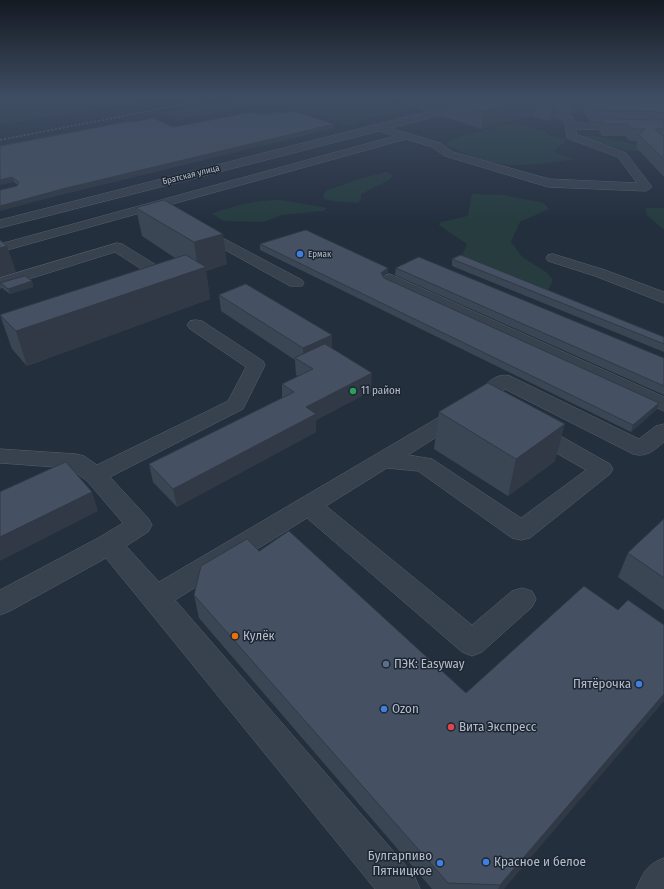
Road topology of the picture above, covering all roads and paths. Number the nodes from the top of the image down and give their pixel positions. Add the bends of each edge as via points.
1 (329, 139) edge
2 (392, 139) edge
3 (416, 139) edge
4 (580, 139) edge
5 (351, 151) junction
6 (369, 157) dead end
7 (267, 174) junction
8 (285, 181) dead end
9 (128, 191) junction
10 (155, 205) junction
11 (175, 216) edge
12 (0, 224) edge
13 (188, 224) edge
14 (0, 248) edge
15 (553, 258) dead end
16 (390, 279) edge
17 (0, 283) edge
18 (296, 283) dead end
19 (146, 287) edge
20 (664, 298) edge
21 (196, 324) dead end
22 (664, 405) edge
23 (500, 410) junction
24 (664, 431) edge
25 (0, 456) edge
26 (384, 460) junction
27 (94, 475) junction
28 (308, 505) junction
29 (109, 544) junction
30 (156, 598) junction
31 (522, 599) dead end
32 (0, 603) edge
33 (664, 877) edge
34 (400, 889) edge
35 (656, 889) edge

1 - 9 street, Братская улица
2 - 5 street
3 - 4 street via 436,146 449,154 548,184 646,187 622,155
5 - 6 street
5 - 7 street
7 - 8 street
7 - 10 street
9 - 10 street
9 - 12 street, Братская улица
10 - 11 street
10 - 14 street
13 - 18 street
15 - 20 street
16 - 22 street
17 - 19 street via 117,247 168,279
21 - 27 street via 256,365 236,405
23 - 24 street via 503,380 641,449
23 - 26 street
23 - 26 street via 602,469 521,531 424,464
25 - 27 street via 76,462
26 - 28 street
27 - 29 street via 139,525
28 - 30 street
28 - 31 street via 472,643
29 - 30 street
29 - 32 street
30 - 34 street
33 - 35 street

